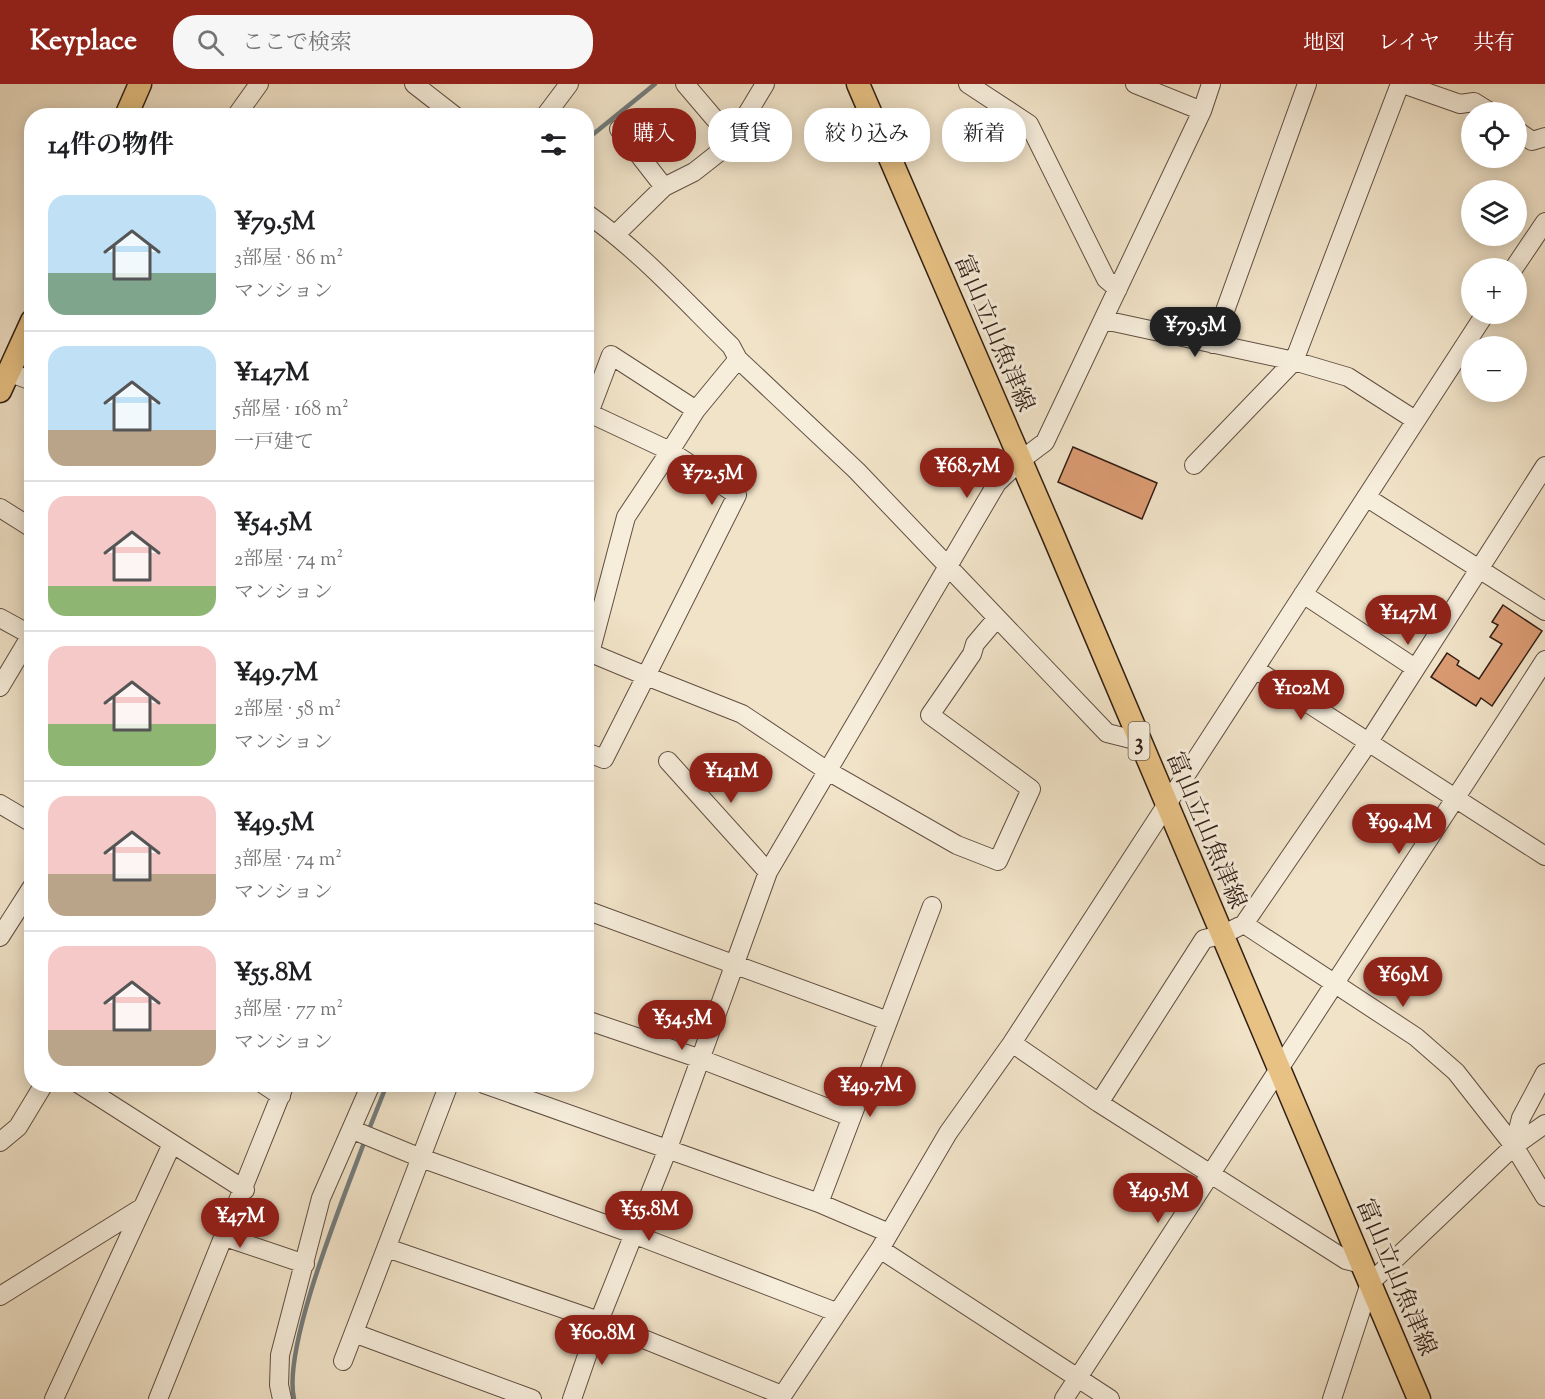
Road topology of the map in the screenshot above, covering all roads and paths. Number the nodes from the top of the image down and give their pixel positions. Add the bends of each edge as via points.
1 (140, 84) edge
2 (258, 84) edge
3 (414, 84) edge
4 (569, 84) edge
5 (685, 84) edge
6 (765, 84) edge
7 (858, 84) edge
8 (968, 84) edge
9 (1135, 84) edge
10 (1211, 84) edge
11 (1307, 84) edge
12 (1402, 84) edge
13 (1461, 104) edge
14 (130, 108) edge
15 (242, 108) edge
16 (445, 108) edge
17 (551, 108) edge
18 (750, 108) edge
19 (708, 111) edge
20 (1202, 111) junction
21 (1545, 136) edge
22 (1527, 138) edge
23 (708, 159) edge
24 (645, 162) edge
25 (664, 187) junction
26 (594, 219) edge
27 (1545, 222) edge
28 (616, 234) junction
29 (1521, 258) edge
30 (1118, 289) junction
31 (1104, 320) junction
32 (1478, 324) edge
33 (24, 338) edge
34 (1214, 344) junction
35 (738, 359) junction
36 (1294, 361) junction
37 (4, 381) edge
38 (24, 381) edge
39 (594, 400) edge
40 (696, 410) junction
41 (594, 415) edge
42 (1415, 420) junction
43 (670, 451) junction
44 (1021, 460) junction
45 (1194, 465) dead end
46 (1545, 466) edge
47 (1366, 497) junction
48 (0, 508) edge
49 (24, 523) edge
50 (948, 566) junction
51 (1479, 568) junction
52 (1303, 594) junction
53 (1545, 611) edge
54 (0, 618) edge
55 (997, 618) junction
56 (24, 631) edge
57 (594, 631) edge
58 (24, 647) edge
59 (594, 654) edge
60 (1545, 660) edge
61 (1415, 668) junction
62 (1255, 669) junction
63 (646, 676) junction
64 (0, 687) edge
65 (1139, 741) junction
66 (1368, 743) junction
67 (594, 755) edge
68 (668, 760) dead end
69 (826, 770) junction
70 (1456, 799) junction
71 (0, 804) edge
72 (1167, 804) junction
73 (24, 818) edge
74 (1545, 856) edge
75 (768, 872) junction
76 (24, 900) edge
77 (932, 906) dead end
78 (594, 913) edge
79 (1244, 924) junction
80 (1222, 935) junction
81 (0, 937) edge
82 (734, 966) junction
83 (1335, 986) junction
84 (888, 1021) junction
85 (594, 1023) edge
86 (1012, 1043) junction
87 (698, 1058) junction
88 (1279, 1067) junction
89 (1545, 1073) edge
90 (39, 1092) edge
91 (91, 1092) edge
92 (282, 1092) edge
93 (368, 1092) edge
94 (447, 1092) edge
95 (506, 1092) edge
96 (1099, 1103) junction
97 (851, 1117) junction
98 (1545, 1124) edge
99 (355, 1131) junction
100 (0, 1142) edge
101 (172, 1144) junction
102 (1514, 1146) junction
103 (667, 1151) junction
104 (421, 1158) junction
105 (1211, 1176) junction
106 (245, 1190) junction
107 (1545, 1197) edge
108 (819, 1203) junction
109 (143, 1207) junction
110 (633, 1234) junction
111 (225, 1237) junction
112 (884, 1241) junction
113 (387, 1248) junction
114 (305, 1264) junction
115 (1366, 1273) junction
116 (0, 1296) edge
117 (836, 1312) junction
118 (599, 1321) junction
119 (354, 1333) junction
120 (343, 1361) dead end
121 (1078, 1378) junction
122 (277, 1394) edge
123 (781, 1397) edge
124 (54, 1399) edge
125 (158, 1399) edge
126 (532, 1399) edge
127 (572, 1399) edge
128 (1064, 1399) edge
129 (1110, 1399) edge
130 (1332, 1399) edge
131 (1419, 1399) edge

1 - 14 main road
2 - 15 street
3 - 16 street
4 - 17 street
5 - 19 street
6 - 18 street
7 - 44 main road, 富山立山魚津線 / 3
8 - 30 street via 1029,124 1106,279
9 - 20 street
10 - 20 street
11 - 34 street
12 - 13 street
12 - 36 street
20 - 30 street
21 - 22 street via 1532,141
23 - 25 street via 694,172
24 - 25 street
25 - 28 street
26 - 28 street
27 - 29 street
28 - 35 street via 731,346
30 - 31 street
31 - 34 street
31 - 44 street via 1045,442
32 - 42 street
33 - 37 main road
34 - 36 street
35 - 40 street
35 - 50 street via 857,471
36 - 42 street via 1348,377
36 - 45 street
37 - 38 street
39 - 40 street via 611,355
40 - 43 street
41 - 43 street
42 - 47 street
43 - 57 street via 626,518
43 - 63 street via 737,495
44 - 50 street via 997,483
44 - 65 main road, 富山立山魚津線 / 3
46 - 51 street
47 - 51 street
47 - 52 street
48 - 49 street
50 - 55 street
50 - 69 street
51 - 53 street
51 - 61 street
52 - 61 street
52 - 62 street
54 - 56 street
55 - 65 street via 1107,733
55 - 69 street via 975,644 930,715 1030,789 998,861 957,845
58 - 64 street
59 - 63 street
60 - 70 street
61 - 66 street
62 - 66 street
62 - 72 street
63 - 67 street via 604,759
63 - 69 street via 742,714
65 - 72 main road, 富山立山魚津線 / 3
66 - 70 street
66 - 79 street
68 - 75 street
69 - 75 street
70 - 74 street
70 - 83 street
71 - 73 street
72 - 80 main road, 富山立山魚津線 / 3
72 - 86 street
75 - 82 street
76 - 81 street
77 - 84 street
78 - 82 street
79 - 80 street
79 - 83 street
80 - 88 main road, 富山立山魚津線 / 3
80 - 96 street via 1204,939
82 - 84 street
82 - 87 street
83 - 88 street
83 - 102 street via 1416,1037 1456,1072
84 - 97 street
85 - 87 street
86 - 96 street
86 - 112 street via 948,1133
87 - 97 street
87 - 103 street
88 - 105 street
88 - 115 main road, 富山立山魚津線 / 3
89 - 102 street via 1521,1118
90 - 100 street via 18,1127
91 - 101 street
92 - 106 street
93 - 99 street
94 - 104 street
95 - 103 street
96 - 105 street
97 - 108 street
98 - 102 street
99 - 104 street
99 - 114 street via 321,1198
101 - 106 street
101 - 109 street
102 - 107 street
102 - 115 street
103 - 108 street
103 - 110 street
104 - 110 street
104 - 113 street
105 - 115 street
105 - 121 street
106 - 111 street
108 - 112 street
109 - 116 street
109 - 124 street
110 - 117 street
110 - 118 street
111 - 114 street
111 - 125 street
112 - 117 street
112 - 121 street
113 - 118 street
113 - 119 street
114 - 122 street via 280,1355
115 - 130 street
115 - 131 main road, 富山立山魚津線 / 3
117 - 123 street
118 - 123 street
118 - 127 street
119 - 120 street
119 - 126 street
121 - 128 street
121 - 129 street

